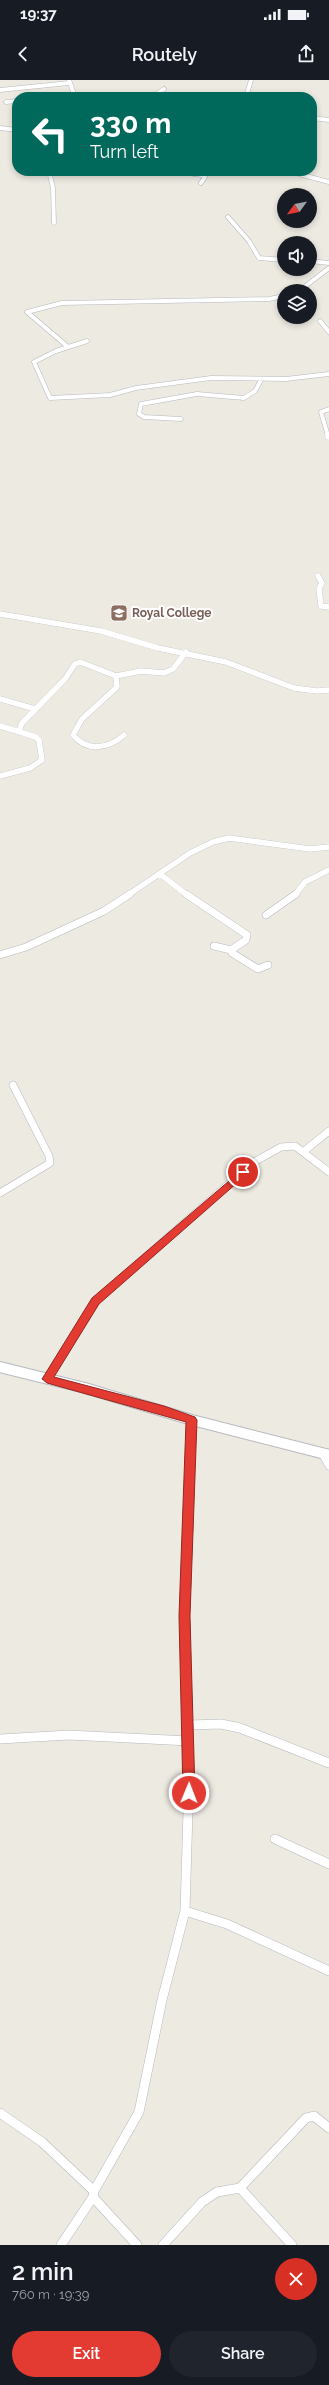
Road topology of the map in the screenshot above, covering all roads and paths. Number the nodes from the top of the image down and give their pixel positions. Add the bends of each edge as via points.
1 (251, 80) edge
2 (69, 82) edge
3 (164, 89) dead end
4 (0, 90) edge
5 (73, 92) edge
6 (160, 92) edge
7 (247, 92) edge
8 (12, 101) edge
9 (6, 102) dead end
10 (317, 119) edge
11 (329, 120) edge
12 (0, 128) edge
13 (12, 129) edge
14 (50, 176) edge
15 (204, 176) edge
16 (307, 176) edge
17 (329, 182) edge
18 (201, 183) dead end
19 (228, 217) dead end
20 (54, 223) dead end
21 (277, 259) edge
22 (317, 262) edge
23 (329, 263) edge
24 (329, 268) edge
25 (308, 284) edge
26 (277, 297) edge
27 (320, 321) dead end
28 (329, 332) edge
29 (87, 341) dead end
30 (68, 347) junction
31 (329, 374) edge
32 (261, 380) junction
33 (329, 410) edge
34 (181, 419) dead end
35 (328, 437) dead end
36 (318, 576) dead end
37 (329, 607) edge
38 (0, 614) edge
39 (186, 652) junction
40 (116, 676) junction
41 (329, 690) edge
42 (0, 699) edge
43 (35, 709) junction
44 (0, 726) edge
45 (19, 731) junction
46 (124, 735) dead end
47 (0, 776) edge
48 (329, 847) edge
49 (329, 870) edge
50 (160, 874) junction
51 (266, 915) dead end
52 (214, 946) dead end
53 (234, 950) junction
54 (0, 955) edge
55 (268, 965) dead end
56 (13, 1085) dead end
57 (329, 1131) edge
58 (303, 1152) junction
59 (329, 1172) edge
60 (0, 1193) edge
61 (0, 1367) edge
62 (47, 1379) junction
63 (192, 1420) junction
64 (325, 1454) edge
65 (329, 1466) edge
66 (189, 1725) junction
67 (0, 1739) edge
68 (189, 1741) junction
69 (329, 1763) edge
70 (275, 1839) dead end
71 (329, 1864) edge
72 (186, 1911) junction
73 (329, 1970) edge
74 (0, 2113) edge
75 (329, 2128) edge
76 (240, 2188) junction
77 (94, 2194) junction
78 (61, 2245) edge
79 (137, 2245) edge
80 (163, 2245) edge
81 (292, 2245) edge

1 - 7 street
2 - 4 street
2 - 5 street
3 - 6 street
8 - 9 street
10 - 11 street
12 - 13 street
14 - 20 street
15 - 18 street
16 - 17 street
19 - 21 street via 249,241 259,258
22 - 23 street
24 - 25 street
26 - 30 street via 62,303 27,312
27 - 28 street
29 - 30 street
30 - 32 street via 34,362 50,398 110,395 136,388 211,378
31 - 32 street
32 - 34 street via 255,391 244,398 205,394 184,395 144,402 138,414 144,417
33 - 35 street via 321,412
36 - 37 street via 322,583 319,589 321,606
38 - 39 street via 100,631 158,648
39 - 40 street via 173,669 164,673 141,671
39 - 41 street via 226,662 294,688
40 - 43 street via 88,664 75,664 65,679
40 - 46 street via 117,687 82,719 73,736 86,748 113,744
42 - 43 street
43 - 45 street via 22,723
44 - 45 street
45 - 47 street via 39,740 42,760 30,768
48 - 50 street via 310,849 222,839 190,853
49 - 51 street via 305,882 297,893
50 - 53 street via 247,935 246,940
50 - 54 street via 104,911 26,947
52 - 53 street
53 - 55 street via 232,953 251,966 258,969
56 - 60 street via 49,1156 50,1163
57 - 58 street
58 - 59 street
58 - 62 street via 295,1146 281,1147 254,1162 117,1281 89,1309
61 - 62 street
62 - 63 street via 164,1410
63 - 64 street via 256,1434
63 - 66 street via 185,1616
64 - 65 street
66 - 68 street
66 - 69 street via 221,1724 240,1728
67 - 68 street via 22,1735 46,1735
68 - 72 street
70 - 71 street
72 - 73 street via 227,1924
72 - 77 street via 162,2000 139,2112
74 - 77 street via 42,2142
75 - 76 street via 314,2116 306,2118
76 - 80 street via 217,2192 202,2202
76 - 81 street
77 - 78 street
77 - 79 street

